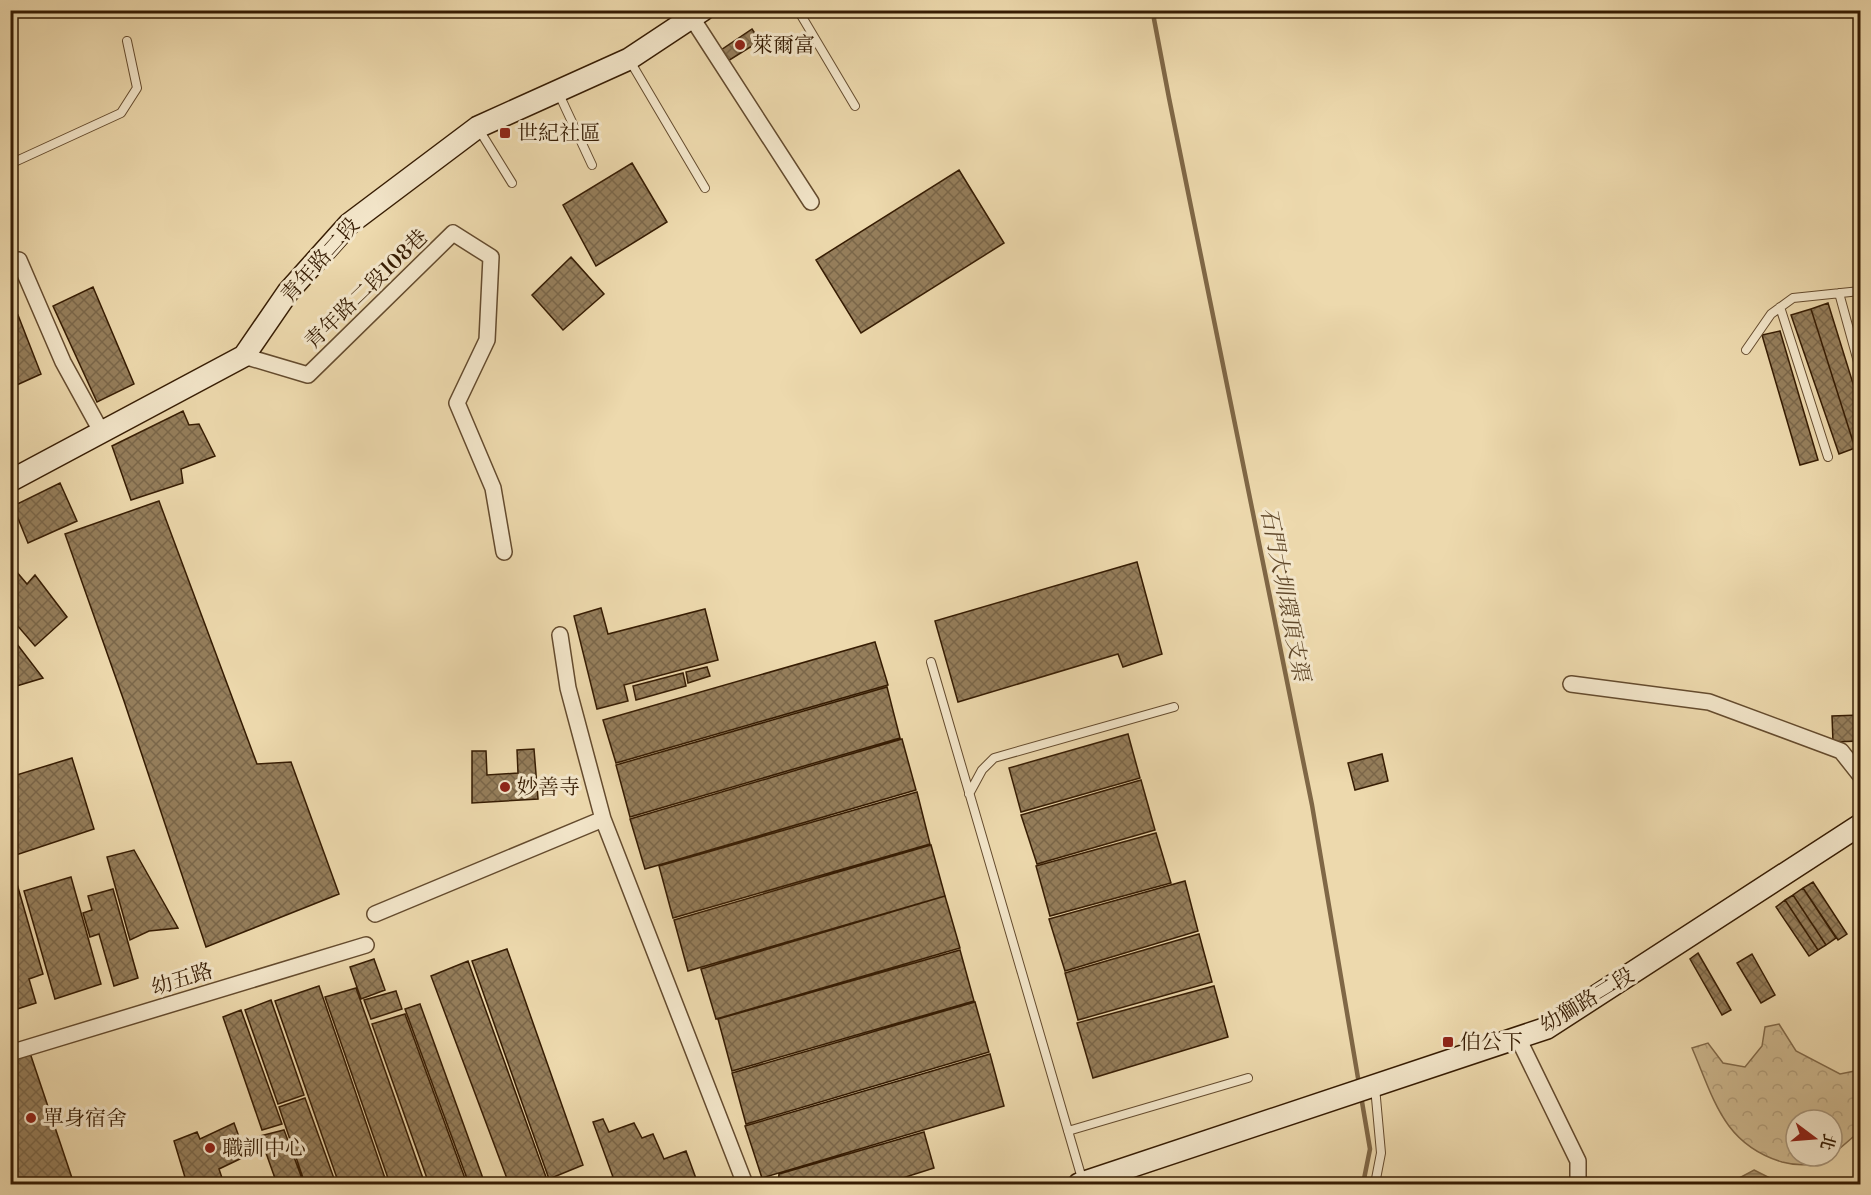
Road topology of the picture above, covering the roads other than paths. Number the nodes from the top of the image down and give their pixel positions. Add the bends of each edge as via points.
1 (798, 10) edge
2 (697, 14) edge
3 (127, 41) dead end
4 (629, 59) junction
5 (558, 91) junction
6 (855, 106) dead end
7 (478, 127) junction
8 (10, 165) edge
9 (592, 165) dead end
10 (512, 183) dead end
11 (705, 188) dead end
12 (811, 202) dead end
13 (19, 260) dead end
14 (1860, 291) edge
15 (1839, 293) junction
16 (1780, 307) junction
17 (1746, 351) dead end
18 (244, 357) junction
19 (1860, 369) edge
20 (102, 433) junction
21 (1828, 457) dead end
22 (10, 481) edge
23 (504, 552) dead end
24 (560, 634) dead end
25 (931, 662) dead end
26 (1571, 684) dead end
27 (1173, 707) dead end
28 (1860, 775) edge
29 (969, 794) junction
30 (603, 819) junction
31 (1860, 825) edge
32 (375, 914) dead end
33 (366, 945) dead end
34 (1518, 1038) junction
35 (10, 1053) edge
36 (1248, 1078) dead end
37 (1375, 1086) junction
38 (1068, 1131) junction
39 (1081, 1184) edge
40 (745, 1185) edge
41 (1375, 1185) edge
42 (1578, 1185) edge

1 - 6 lane
2 - 4 street, 青年路二段
2 - 12 street
3 - 8 lane via 136,88 121,113
4 - 5 street, 青年路二段
4 - 11 lane
5 - 7 street, 青年路二段
5 - 9 lane
7 - 10 lane
7 - 18 street, 青年路二段 via 349,224 288,292
13 - 20 street via 63,362
14 - 15 lane
15 - 16 lane via 1793,298
15 - 19 lane
16 - 17 lane
16 - 21 lane
18 - 20 street, 青年路二段
18 - 23 street, 青年路二段108巷 via 308,375 453,233 491,257 486,340 457,404 493,488
20 - 22 street, 青年路二段
24 - 30 street via 568,688
25 - 29 lane
26 - 28 street via 1709,702 1840,751
27 - 29 lane via 994,758 982,770
29 - 38 lane
30 - 32 street
30 - 40 street
31 - 34 street, 幼獅路二段 via 1547,1028
33 - 35 street, 幼五路
34 - 37 street, 幼獅路二段
34 - 42 street via 1578,1161
36 - 38 lane
37 - 39 street, 幼獅路二段
37 - 41 lane via 1382,1153
38 - 39 lane

